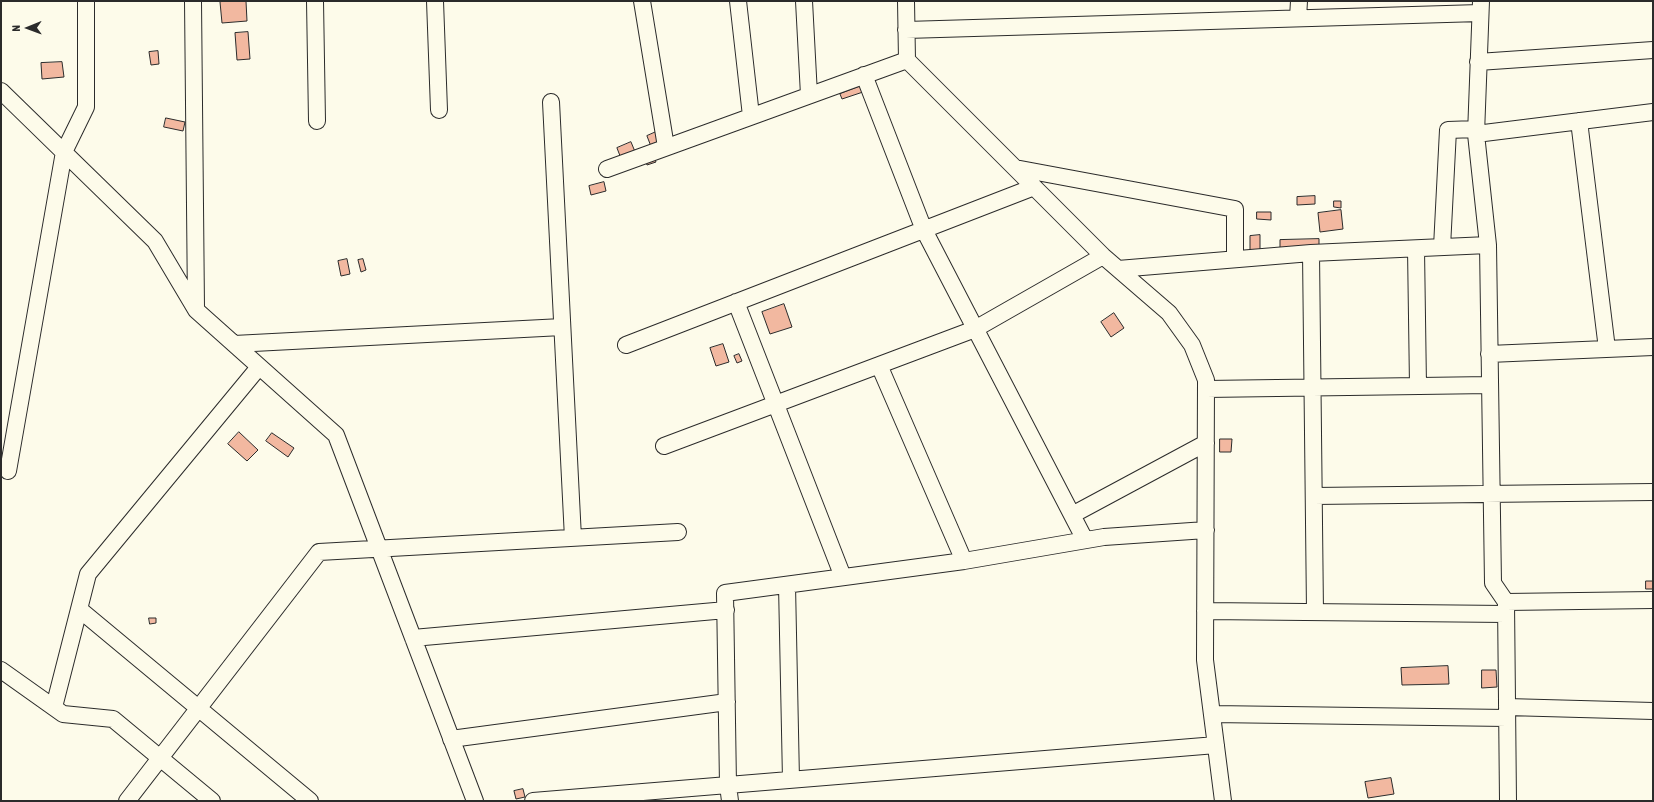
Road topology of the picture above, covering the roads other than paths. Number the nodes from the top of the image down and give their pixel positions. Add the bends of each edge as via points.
1 (86, 1) edge
2 (193, 1) edge
3 (315, 1) edge
4 (435, 1) edge
5 (642, 1) edge
6 (738, 1) edge
7 (804, 1) edge
8 (906, 1) edge
9 (1299, 1) edge
10 (1480, 7) edge
11 (1298, 18) junction
12 (906, 30) junction
13 (1653, 50) edge
14 (907, 60) junction
15 (1478, 62) junction
16 (864, 75) junction
17 (1, 91) edge
18 (809, 96) junction
19 (551, 102) dead end
20 (439, 110) dead end
21 (1653, 112) edge
22 (751, 116) junction
23 (317, 121) dead end
24 (1579, 121) junction
25 (1476, 132) junction
26 (666, 147) junction
27 (64, 152) junction
28 (607, 168) dead end
29 (1015, 168) junction
30 (1034, 187) junction
31 (924, 230) junction
32 (1488, 245) junction
33 (1442, 247) junction
34 (1416, 248) junction
35 (1311, 253) junction
36 (1103, 256) junction
37 (1235, 259) junction
38 (1118, 269) junction
39 (736, 302) junction
40 (196, 310) junction
41 (562, 327) junction
42 (975, 329) junction
43 (234, 344) junction
44 (626, 345) dead end
45 (1653, 347) edge
46 (1607, 349) junction
47 (1489, 354) junction
48 (878, 365) junction
49 (259, 367) junction
50 (1490, 385) junction
51 (1418, 386) junction
52 (1313, 388) junction
53 (1206, 389) junction
54 (776, 404) junction
55 (1206, 443) junction
56 (664, 446) dead end
57 (8, 471) dead end
58 (1653, 492) edge
59 (1491, 494) junction
60 (1314, 496) junction
61 (1072, 515) junction
62 (1206, 530) junction
63 (678, 532) dead end
64 (573, 538) junction
65 (1085, 540) junction
66 (379, 549) junction
67 (964, 561) junction
68 (843, 577) junction
69 (787, 585) junction
70 (1653, 600) edge
71 (1506, 608) junction
72 (79, 609) junction
73 (726, 610) junction
74 (1205, 611) junction
75 (1316, 612) junction
76 (413, 638) junction
77 (1, 670) edge
78 (727, 702) junction
79 (54, 706) junction
80 (199, 709) junction
81 (1653, 711) edge
82 (1507, 713) junction
83 (1212, 714) junction
84 (451, 739) junction
85 (1216, 745) junction
86 (160, 758) junction
87 (791, 780) junction
88 (728, 785) junction
89 (127, 801) edge
90 (212, 801) edge
91 (310, 801) edge
92 (475, 801) edge
93 (533, 801) edge
94 (730, 801) edge
95 (1223, 801) edge
96 (1508, 801) edge

1 - 27 street via 86,107
2 - 40 street
3 - 23 street
4 - 20 street
5 - 26 street
6 - 22 street
7 - 18 street
8 - 12 street
9 - 11 street
10 - 11 street
10 - 15 street
11 - 12 street
12 - 14 street
13 - 15 street
14 - 16 street
14 - 29 street
15 - 25 street
16 - 18 street
16 - 31 street
17 - 27 street
18 - 22 street
19 - 41 street
21 - 24 street
22 - 26 street
24 - 25 street
24 - 46 street
25 - 32 street
25 - 33 street via 1448,130
26 - 28 street
27 - 40 street via 155,241
27 - 57 street
29 - 30 street
29 - 37 street via 1235,209
30 - 31 street
30 - 36 street
31 - 39 street
31 - 42 street
32 - 33 street
32 - 47 street
33 - 34 street
34 - 35 street
34 - 51 street
35 - 37 street
35 - 52 street
36 - 38 street
36 - 42 street
37 - 38 street
38 - 53 street via 1169,313 1192,345 1206,380
39 - 44 street
39 - 54 street
40 - 43 street
41 - 43 street
41 - 64 street
42 - 48 street
42 - 61 street
43 - 49 street
45 - 46 street
46 - 47 street
47 - 50 street
48 - 54 street
48 - 67 street
49 - 66 street via 336,435
49 - 72 street via 88,574
50 - 51 street
50 - 59 street
51 - 52 street
52 - 53 street
52 - 60 street
53 - 55 street
54 - 56 street
54 - 68 street
55 - 61 street
55 - 62 street
58 - 59 street
59 - 60 street
59 - 71 street via 1493,583
60 - 75 street
61 - 65 street
62 - 65 street
62 - 74 street
63 - 64 street
64 - 66 street
65 - 67 street
66 - 76 street
66 - 80 street via 319,552
67 - 68 street
68 - 69 street
69 - 73 street via 725,593
69 - 87 street
70 - 71 street
71 - 75 street
71 - 82 street
72 - 79 street
72 - 80 street
73 - 76 street
73 - 78 street
74 - 75 street
74 - 83 street via 1205,660
76 - 84 street
77 - 79 street
78 - 84 street
78 - 88 street
79 - 86 street via 63,714 113,719
80 - 86 street
80 - 91 street
81 - 82 street
82 - 83 street
82 - 96 street
83 - 85 street
84 - 92 street
85 - 87 street
85 - 95 street
86 - 89 street
86 - 90 street
87 - 88 street
88 - 93 street
88 - 94 street

